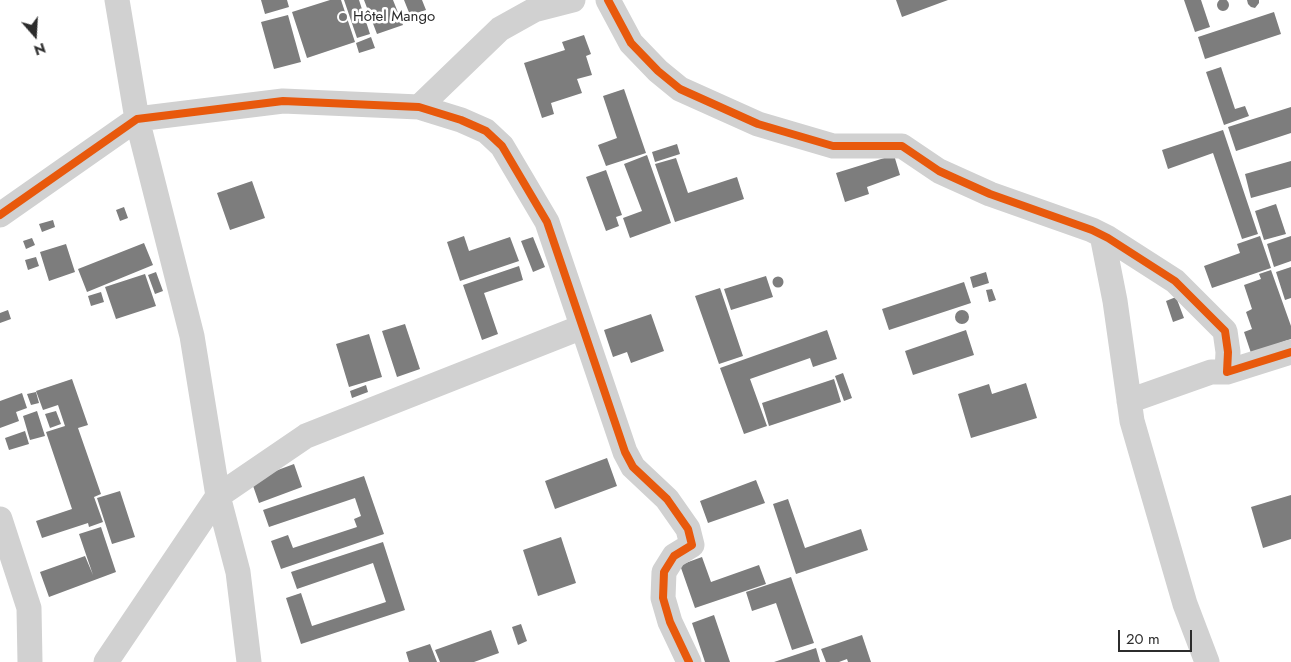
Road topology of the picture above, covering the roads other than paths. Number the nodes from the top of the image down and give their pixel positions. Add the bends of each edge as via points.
1 (116, 0) edge
2 (573, 0) edge
3 (608, 0) edge
4 (419, 107) junction
5 (137, 119) junction
6 (0, 215) edge
7 (1102, 234) junction
8 (582, 327) junction
9 (1291, 352) edge
10 (1227, 372) junction
11 (1129, 401) junction
12 (218, 496) junction
13 (0, 519) edge
14 (30, 662) edge
15 (106, 662) edge
16 (249, 662) edge
17 (689, 662) edge
18 (1207, 662) edge

1 - 5 street
2 - 4 street via 534,10 500,30
3 - 7 street via 632,43 680,89 758,124 833,146 902,146 939,171 990,194
4 - 5 street via 283,101
4 - 8 street via 486,131 502,146 547,222
5 - 6 street
5 - 12 street via 192,336
7 - 10 street via 1175,281 1225,331
7 - 11 street
8 - 12 street via 306,436
8 - 17 street via 625,452 633,467 667,499 688,529 692,545 674,556 664,572 664,598 670,622
9 - 10 street
10 - 11 street via 1211,372
11 - 18 street via 1185,604
12 - 15 street
12 - 16 street via 238,572
13 - 14 street via 29,608

